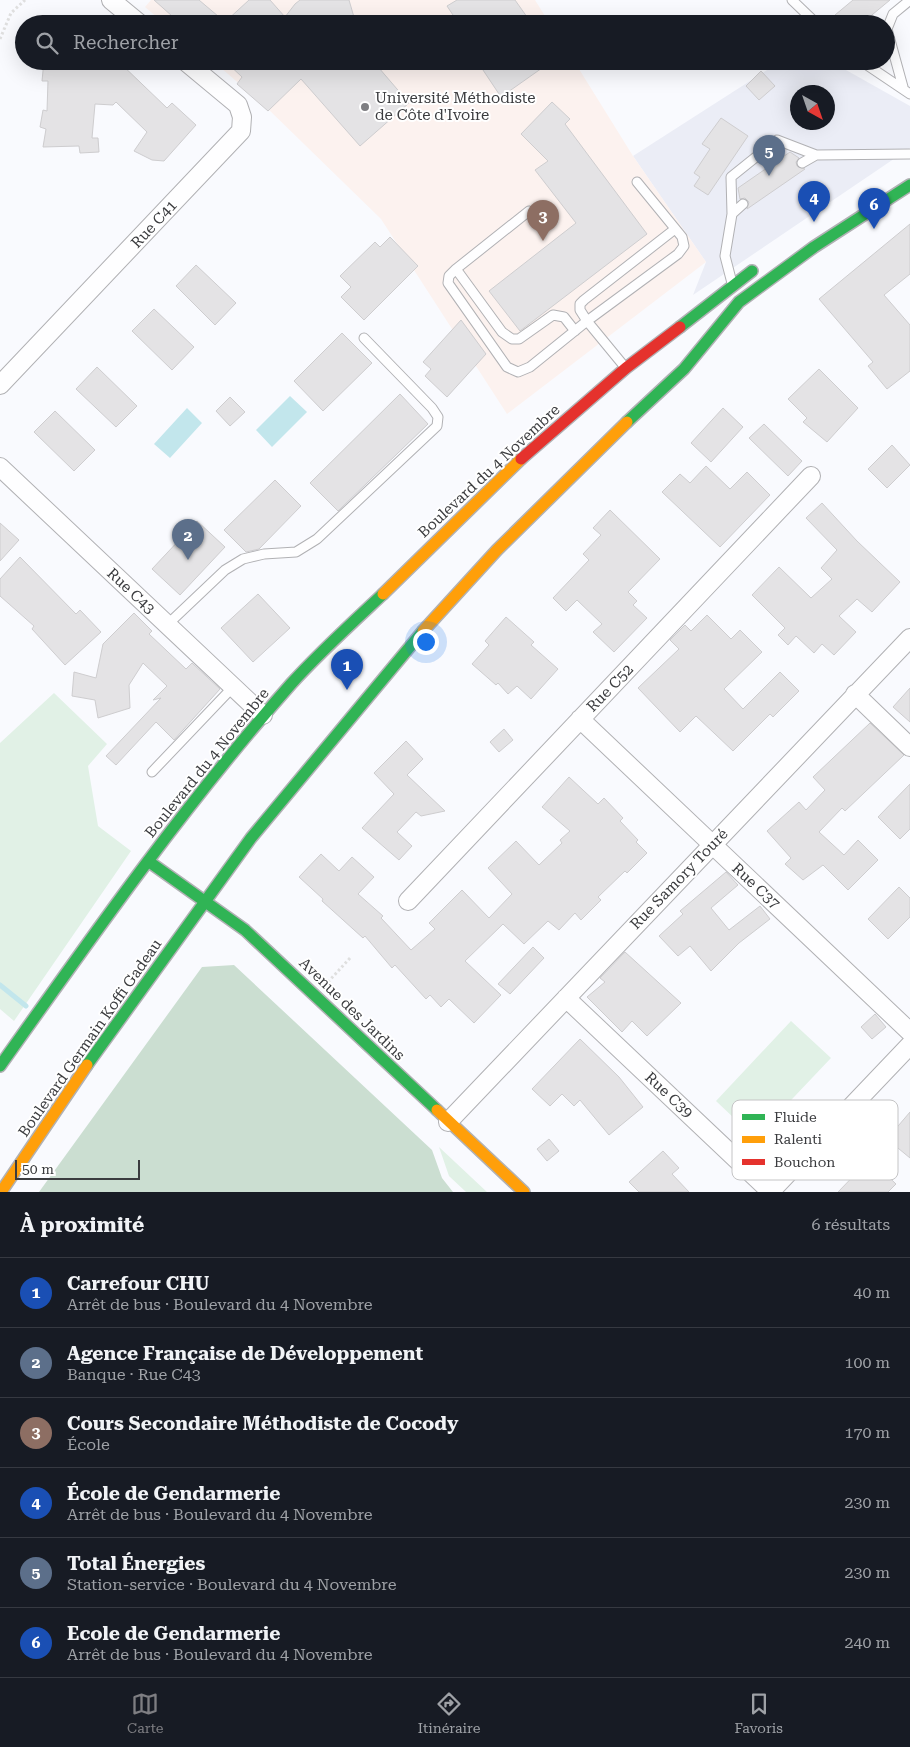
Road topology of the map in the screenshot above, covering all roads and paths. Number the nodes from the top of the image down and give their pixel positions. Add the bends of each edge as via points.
1 (25, 0) edge
2 (111, 0) edge
3 (792, 0) edge
4 (910, 0) edge
5 (129, 15) edge
6 (808, 15) edge
7 (893, 15) edge
8 (0, 39) edge
9 (895, 60) edge
10 (197, 70) edge
11 (876, 70) edge
12 (903, 87) junction
13 (910, 94) edge
14 (910, 154) edge
15 (816, 155) junction
16 (802, 163) dead end
17 (638, 182) dead end
18 (910, 184) edge
19 (744, 204) dead end
20 (530, 211) dead end
21 (732, 214) junction
22 (675, 228) junction
23 (763, 264) dead end
24 (456, 269) junction
25 (732, 285) junction
26 (587, 322) junction
27 (575, 331) junction
28 (364, 338) dead end
29 (626, 368) junction
30 (0, 385) edge
31 (0, 467) edge
32 (812, 476) dead end
33 (166, 625) junction
34 (910, 638) edge
35 (233, 688) junction
36 (855, 694) junction
37 (263, 715) junction
38 (580, 719) junction
39 (910, 746) edge
40 (152, 772) dead end
41 (712, 844) junction
42 (148, 861) junction
43 (204, 901) junction
44 (408, 901) dead end
45 (351, 957) dead end
46 (315, 996) junction
47 (566, 998) junction
48 (910, 1032) edge
49 (910, 1044) edge
50 (0, 1066) edge
51 (857, 1100) edge
52 (448, 1122) junction
53 (732, 1155) edge
54 (758, 1180) edge
55 (782, 1180) edge
56 (1, 1192) edge
57 (524, 1192) edge
58 (771, 1192) edge

1 - 8 path via 11,13
2 - 5 street
3 - 6 lane
4 - 7 lane
9 - 12 lane
10 - 30 street, Rue C41 via 238,105 242,117 241,131
11 - 12 lane
12 - 13 lane
14 - 15 lane
15 - 16 lane
15 - 21 lane via 777,140 731,177
17 - 22 lane
18 - 43 main road via 814,247 739,302 684,369 590,456 504,543 410,646 251,838
19 - 21 lane
20 - 24 lane
21 - 25 lane via 726,256
22 - 26 lane via 580,304
22 - 26 lane via 684,246 678,254
23 - 25 main road, Boulevard du 4 Novembre
24 - 27 lane via 502,332 512,339 519,339 553,315 564,317
24 - 27 lane via 449,276 448,283 512,370 518,372 530,367
25 - 29 main road, Boulevard du 4 Novembre
26 - 27 lane
26 - 29 lane
28 - 33 lane via 432,408 438,417 437,426 317,539 296,552 243,559 225,570
29 - 37 main road, Boulevard du 4 Novembre via 504,474 292,682
31 - 33 street, Rue C43
32 - 38 street, Rue C52
33 - 35 street, Rue C43
34 - 36 street, Rue Samory Touré
35 - 37 street, Rue C43
35 - 40 lane
36 - 39 street
36 - 41 street, Rue Samory Touré
37 - 42 main road, Boulevard du 4 Novembre
38 - 41 street, Rue C37
38 - 44 street, Rue C52
41 - 47 street, Rue Samory Touré
41 - 48 street, Rue C37
42 - 43 main road, Avenue des Jardins
42 - 50 main road
43 - 46 main road, Avenue des Jardins via 245,930
43 - 56 main road, Boulevard Germain Koffi Gadeau
45 - 46 path
46 - 52 main road, Avenue des Jardins
47 - 52 street, Rue Samory Touré
47 - 53 street, Rue C39
49 - 51 street
52 - 57 main road, Avenue des Jardins
54 - 58 street, Rue C39
55 - 58 street

